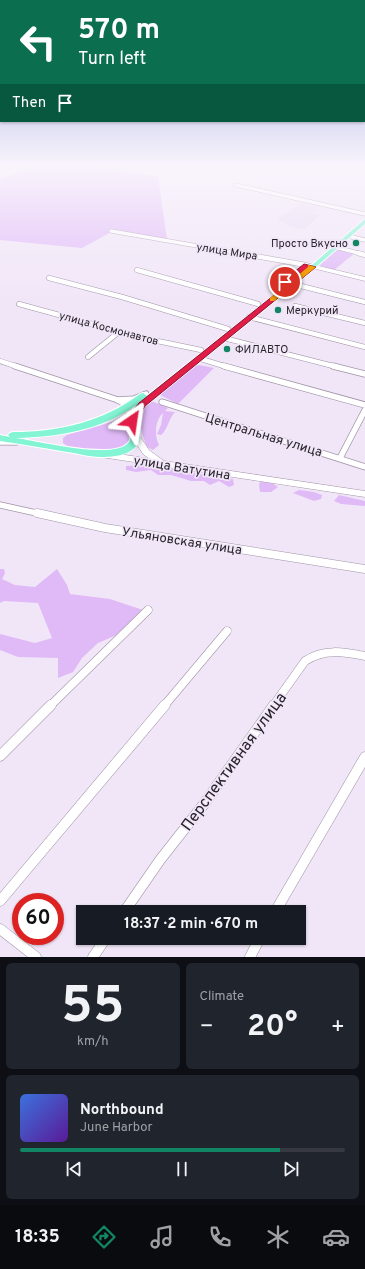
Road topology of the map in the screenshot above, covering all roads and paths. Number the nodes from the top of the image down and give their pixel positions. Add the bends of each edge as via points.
1 (351, 212) edge
2 (365, 215) edge
3 (365, 221) edge
4 (362, 226) edge
5 (111, 231) dead end
6 (348, 236) junction
7 (365, 240) edge
8 (335, 247) junction
9 (365, 255) edge
10 (309, 266) junction
11 (138, 270) dead end
12 (49, 278) dead end
13 (365, 279) edge
14 (292, 284) junction
15 (365, 302) edge
16 (19, 304) dead end
17 (258, 304) junction
18 (295, 306) dead end
19 (249, 318) junction
20 (365, 323) edge
21 (228, 329) junction
22 (120, 332) junction
23 (224, 338) junction
24 (365, 347) edge
25 (200, 354) junction
26 (88, 357) dead end
27 (0, 361) edge
28 (365, 374) edge
29 (146, 394) junction
30 (115, 399) junction
31 (162, 402) dead end
32 (365, 405) edge
33 (127, 408) junction
34 (365, 410) edge
35 (116, 414) junction
36 (101, 420) junction
37 (132, 421) junction
38 (67, 430) junction
39 (0, 436) edge
40 (136, 437) junction
41 (0, 442) edge
42 (29, 442) junction
43 (68, 449) junction
44 (99, 454) junction
45 (340, 458) junction
46 (164, 465) junction
47 (365, 467) edge
48 (365, 494) edge
49 (0, 505) edge
50 (365, 569) edge
51 (148, 610) dead end
52 (227, 631) dead end
53 (365, 656) edge
54 (0, 756) edge
55 (365, 757) edge
56 (0, 901) edge
57 (129, 905) edge
58 (279, 905) edge
59 (0, 929) edge
60 (101, 945) edge
61 (256, 945) edge
62 (36, 957) edge
63 (93, 957) edge
64 (250, 957) edge

1 - 2 street
2 - 10 main road
3 - 4 main road
4 - 6 main road
5 - 10 street, улица Мира
6 - 7 street
6 - 8 main road
8 - 9 street
8 - 10 main road
10 - 13 main road, улица Мира
10 - 14 main road
10 - 17 main road
11 - 17 street
12 - 21 street
14 - 15 street
14 - 19 main road
16 - 22 street, улица Космонавтов
17 - 21 main road
18 - 20 street
19 - 23 main road
19 - 24 street
21 - 25 main road
22 - 25 street, улица Космонавтов
22 - 26 street
23 - 25 main road
23 - 28 street
25 - 29 main road
25 - 32 street, улица Космонавтов via 260,377
25 - 37 main road via 142,404
27 - 30 street
29 - 30 street via 134,399
29 - 33 main road
30 - 33 street
30 - 35 street via 119,404
31 - 45 street, Центральная улица
33 - 35 main road
33 - 37 street
34 - 45 street
35 - 36 main road
36 - 37 main road via 118,418
36 - 38 main road
37 - 40 main road
38 - 39 main road
38 - 43 main road via 56,439 60,445
39 - 42 main road, улица Ватутина
40 - 44 main road via 133,444 125,450
40 - 46 main road via 146,452
41 - 42 street
42 - 43 main road, улица Ватутина
43 - 44 main road, улица Ватутина
44 - 46 main road, улица Ватутина
45 - 47 street, Центральная улица
46 - 48 main road, улица Ватутина
49 - 50 street, Ульяновская улица via 105,528
51 - 54 street
52 - 56 street
53 - 57 street, Перспективная улица via 326,652 316,654 305,661
55 - 58 street
59 - 62 street
60 - 63 street
61 - 64 street

